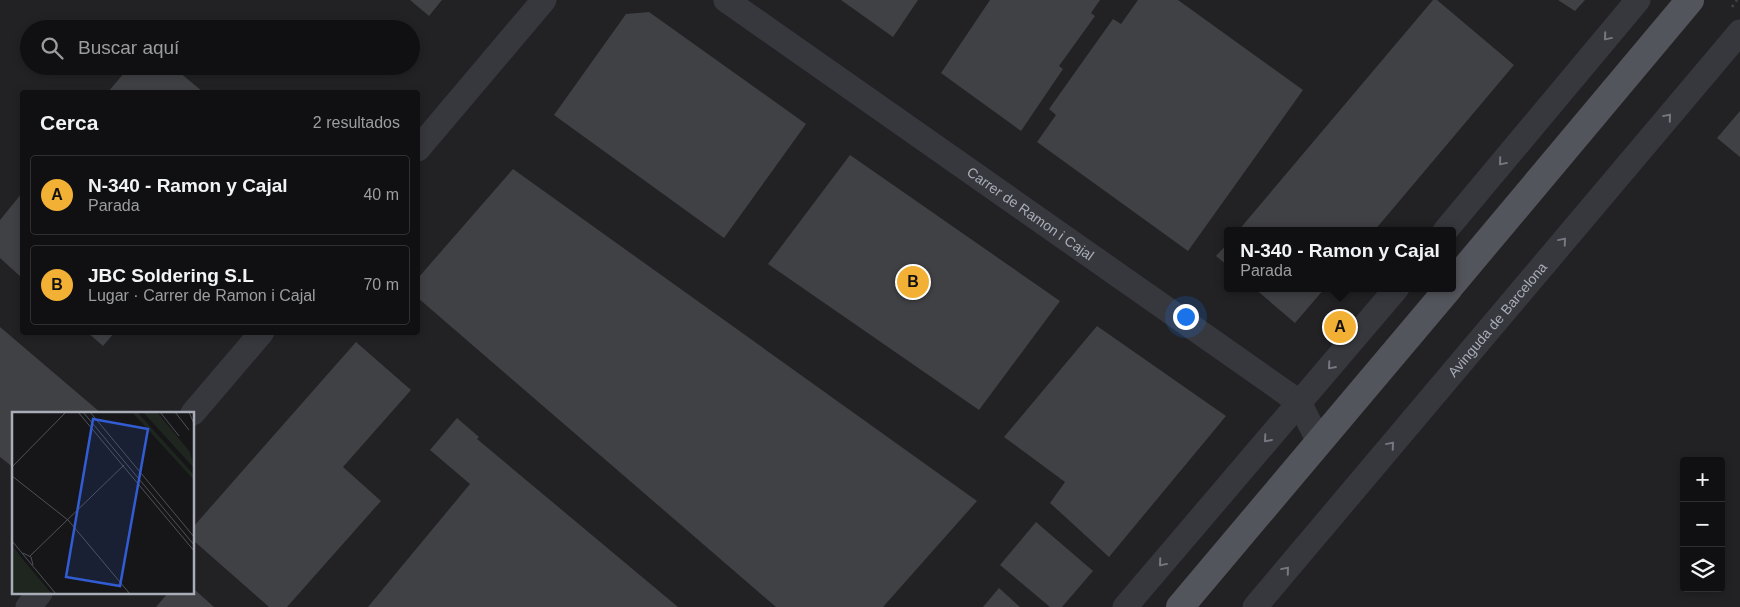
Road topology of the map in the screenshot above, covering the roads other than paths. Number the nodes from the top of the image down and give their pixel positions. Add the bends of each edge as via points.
1 (544, 0) edge
2 (726, 0) edge
3 (1638, 0) edge
4 (1690, 0) edge
5 (1740, 32) edge
6 (420, 147) edge
7 (1448, 227) edge
8 (1456, 279) edge
9 (1394, 292) edge
10 (1446, 292) edge
11 (259, 335) edge
12 (1299, 402) junction
13 (194, 412) edge
14 (1319, 442) junction
15 (39, 594) edge
16 (28, 607) edge
17 (1125, 607) edge
18 (1180, 607) edge
19 (1255, 607) edge

1 - 6 street
2 - 12 street, Carrer de Ramon i Cajal
3 -> 7 street
4 - 8 main road
19 -> 5 street, Avinguda de Barcelona
9 -> 12 street
10 - 14 main road
11 - 13 street
12 - 14 street, Carrer de Ramon i Cajal
12 -> 17 street
14 - 18 main road
15 - 16 street

